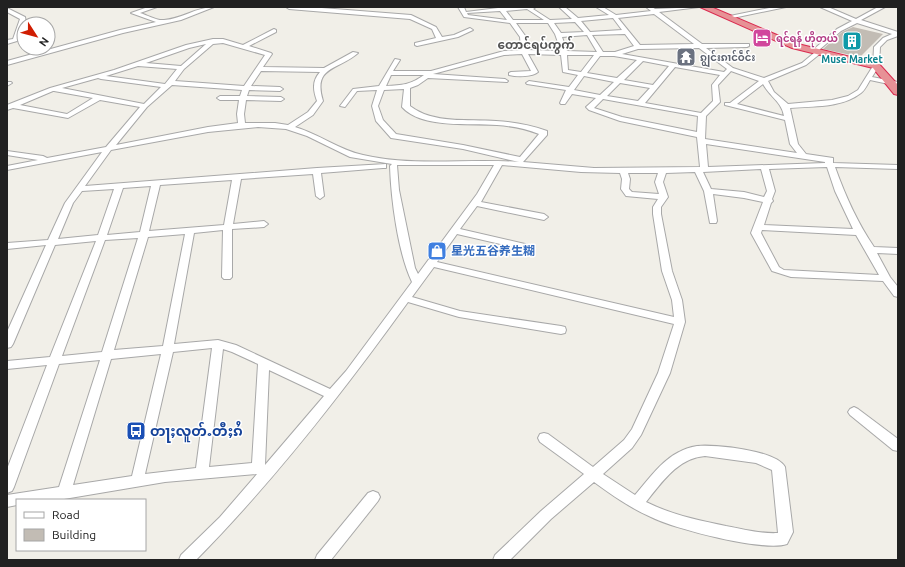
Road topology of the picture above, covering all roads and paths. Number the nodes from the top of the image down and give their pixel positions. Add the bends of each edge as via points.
1 (154, 7) edge
2 (211, 7) edge
3 (289, 7) edge
4 (372, 7) edge
5 (390, 7) edge
6 (461, 7) edge
7 (527, 7) edge
8 (533, 7) edge
9 (562, 7) edge
10 (599, 7) edge
11 (696, 7) edge
12 (704, 7) edge
13 (712, 7) edge
14 (764, 7) edge
15 (783, 7) edge
16 (823, 7) edge
17 (882, 7) edge
18 (501, 8) edge
19 (347, 9) edge
20 (771, 9) junction
21 (7, 10) edge
22 (653, 10) edge
23 (366, 12) junction
24 (465, 12) junction
25 (392, 15) junction
26 (614, 16) junction
27 (731, 17) junction
28 (577, 18) junction
29 (547, 20) junction
30 (855, 20) junction
31 (512, 22) junction
32 (163, 23) junction
33 (470, 30) dead end
34 (274, 31) dead end
35 (626, 32) junction
36 (898, 34) edge
37 (590, 35) junction
38 (559, 36) junction
39 (440, 38) junction
40 (219, 41) junction
41 (7, 42) edge
42 (417, 44) dead end
43 (747, 45) dead end
44 (243, 47) junction
45 (638, 47) junction
46 (702, 47) junction
47 (815, 51) junction
48 (524, 52) junction
49 (564, 52) junction
50 (600, 52) junction
51 (355, 53) dead end
52 (614, 54) junction
53 (642, 59) junction
54 (397, 60) dead end
55 (444, 60) dead end
56 (7, 63) edge
57 (136, 64) junction
58 (674, 64) junction
59 (876, 66) junction
60 (182, 68) junction
61 (445, 68) junction
62 (731, 69) junction
63 (259, 70) junction
64 (324, 70) junction
65 (389, 73) junction
66 (429, 74) junction
67 (511, 74) dead end
68 (582, 74) junction
69 (724, 74) junction
70 (97, 76) junction
71 (868, 78) junction
72 (764, 80) junction
73 (505, 81) dead end
74 (619, 81) junction
75 (529, 83) dead end
76 (894, 83) edge
77 (168, 85) junction
78 (407, 87) junction
79 (654, 87) junction
80 (247, 88) junction
81 (383, 88) junction
82 (52, 89) junction
83 (280, 89) dead end
84 (570, 90) junction
85 (898, 92) edge
86 (601, 97) junction
87 (100, 98) junction
88 (220, 98) dead end
89 (241, 98) junction
90 (281, 99) dead end
91 (717, 102) junction
92 (563, 103) dead end
93 (640, 104) junction
94 (731, 105) junction
95 (145, 106) junction
96 (343, 106) dead end
97 (786, 106) junction
98 (10, 107) edge
99 (702, 115) junction
100 (790, 119) junction
101 (242, 125) junction
102 (290, 127) junction
103 (702, 138) junction
104 (108, 149) junction
105 (7, 153) edge
106 (802, 154) junction
107 (50, 159) junction
108 (522, 160) junction
109 (829, 162) junction
110 (415, 163) junction
111 (499, 163) junction
112 (394, 166) junction
113 (546, 167) junction
114 (764, 167) junction
115 (898, 167) edge
116 (7, 168) edge
117 (701, 169) junction
118 (317, 170) junction
119 (663, 170) junction
120 (623, 171) junction
121 (237, 176) junction
122 (156, 183) junction
123 (120, 186) junction
124 (79, 189) junction
125 (708, 191) junction
126 (320, 196) dead end
127 (664, 197) junction
128 (768, 201) junction
129 (474, 203) junction
130 (544, 217) dead end
131 (713, 221) dead end
132 (264, 224) dead end
133 (228, 226) junction
134 (759, 227) junction
135 (190, 230) junction
136 (454, 231) junction
137 (859, 232) junction
138 (144, 234) junction
139 (102, 238) junction
140 (53, 242) junction
141 (7, 246) edge
142 (522, 246) dead end
143 (871, 250) junction
144 (898, 251) edge
145 (431, 263) junction
146 (227, 277) dead end
147 (886, 278) junction
148 (417, 282) junction
149 (898, 294) edge
150 (405, 298) junction
151 (680, 322) junction
152 (561, 330) dead end
153 (7, 344) edge
154 (218, 344) junction
155 (168, 349) junction
156 (105, 355) junction
157 (53, 361) junction
158 (264, 363) junction
159 (7, 366) edge
160 (332, 395) junction
161 (854, 412) dead end
162 (544, 438) dead end
163 (898, 446) edge
164 (262, 470) junction
165 (202, 473) junction
166 (593, 473) junction
167 (137, 481) junction
168 (7, 487) edge
169 (64, 493) junction
170 (373, 497) dead end
171 (7, 500) edge
172 (637, 503) junction
173 (186, 560) edge
174 (322, 560) edge
175 (500, 560) edge

1 - 32 street via 134,14
2 - 32 street
3 - 19 street
4 - 23 street
5 - 25 street
6 - 24 street
7 - 8 street
7 - 18 street
7 - 29 street
9 - 28 street
10 - 26 street
11 - 22 street
12 - 27 highway
13 - 27 highway
14 - 20 street
15 - 20 street
16 - 30 street
17 - 30 street
18 - 24 street
18 - 31 street
19 - 23 street
20 - 27 street
21 - 41 street via 23,18 23,22 15,40
22 - 26 street
22 - 46 street
23 - 25 street
24 - 31 street via 464,15 468,17
25 - 39 street via 418,19 434,28
26 - 28 street
26 - 35 street
27 - 47 highway via 795,46
28 - 29 street
28 - 37 street
29 - 31 street
29 - 38 street
30 - 36 street
30 - 47 street
31 - 48 street via 523,37
32 - 56 street
33 - 39 street via 456,36
34 - 44 street
35 - 37 street
35 - 45 street
36 - 59 street via 885,39 877,47
37 - 38 street
37 - 50 street
38 - 49 street
39 - 42 street
40 - 44 street
40 - 57 street via 205,41
40 - 60 street via 211,43
43 - 46 street
44 - 63 street via 269,54
45 - 46 street
45 - 52 street
46 - 62 street
47 - 59 highway
47 - 72 street via 804,64
48 - 49 street
48 - 61 street via 504,53
48 - 67 street via 535,73
49 - 50 street
49 - 68 street via 565,71
50 - 52 street
50 - 68 street
51 - 64 street
52 - 53 street
53 - 58 street
53 - 74 street
54 - 65 street
55 - 61 street
57 - 60 street
57 - 70 street
58 - 69 street
58 - 79 street
59 - 71 street
59 - 76 highway
60 - 77 street
61 - 66 street
62 - 69 street
62 - 72 street
63 - 64 street
63 - 80 street
64 - 102 street via 315,87 320,101 307,117
65 - 66 street
65 - 81 street
66 - 73 street
66 - 78 street
68 - 74 street
68 - 84 street
69 - 91 street via 715,85
70 - 77 street
70 - 82 street
71 - 76 street
71 - 97 street via 860,91 850,97 833,102
72 - 94 street
72 - 97 street via 771,93
74 - 79 street
74 - 86 street
75 - 84 street
76 - 85 highway
77 - 80 street
77 - 95 street
78 - 81 street
78 - 108 street via 406,107 422,116 507,124 544,133
79 - 93 street
80 - 83 street
80 - 89 street
81 - 96 street via 356,90
81 - 108 street via 375,106 376,111 380,121 394,136
82 - 87 street
82 - 98 street
84 - 86 street
84 - 92 street
86 - 93 street
86 - 103 street via 590,107 591,109 620,119
87 - 95 street
87 - 98 street via 68,116
88 - 89 street
89 - 90 street
89 - 101 street via 239,112
91 - 94 street
91 - 99 street
93 - 99 street
94 - 100 street
95 - 104 street
97 - 100 street
99 - 103 street
100 - 106 street via 794,144
101 - 102 street
101 - 104 street
102 - 110 street via 361,158
103 - 106 street
103 - 117 street
104 - 107 street
104 - 124 street
105 - 107 street
106 - 109 street
107 - 116 street
108 - 113 street
109 - 114 street
109 - 115 street
109 - 137 street via 839,191
110 - 111 street
110 - 112 street
111 - 113 street
111 - 129 street
112 - 118 street
112 - 148 street via 395,190 410,268
113 - 120 street
114 - 117 street
114 - 128 street via 771,191
117 - 119 street
117 - 125 street
118 - 121 street
118 - 126 street
119 - 120 street
119 - 127 street via 659,182
120 - 127 street via 626,179 625,190 629,194
121 - 122 street
121 - 133 street
122 - 123 street
122 - 138 street
123 - 124 street
123 - 139 street
124 - 140 street
125 - 128 street
125 - 131 street
127 - 151 street via 657,207 657,214 667,271 677,300
128 - 134 street
129 - 130 street
129 - 136 street
132 - 133 street
133 - 135 street
133 - 146 street
134 - 137 street
134 - 147 street via 756,233 775,269 781,272
135 - 138 street
135 - 155 street
136 - 142 street
136 - 145 street
137 - 143 street
138 - 139 street
138 - 156 street
139 - 140 street
139 - 157 street
140 - 141 street
140 - 153 street
143 - 144 street
143 - 147 street
145 - 148 street
145 - 151 street
147 - 149 street
148 - 150 street
150 - 152 street via 466,315
150 - 160 street
151 - 166 street via 664,373 637,432 628,444
154 - 155 street
154 - 158 street via 236,349
154 - 165 street
155 - 156 street
155 - 167 street
156 - 157 street
156 - 169 street
157 - 159 street
157 - 168 street
158 - 160 street
158 - 164 street
160 - 164 street
161 - 163 street
162 - 166 street
164 - 165 street
164 - 173 street via 225,521
165 - 167 street
166 - 172 street
166 - 175 street
167 - 169 street
169 - 171 street
170 - 174 street
172 - 172 street via 662,474 684,455 700,451 765,459 778,467 786,532 782,539 767,540 655,514

